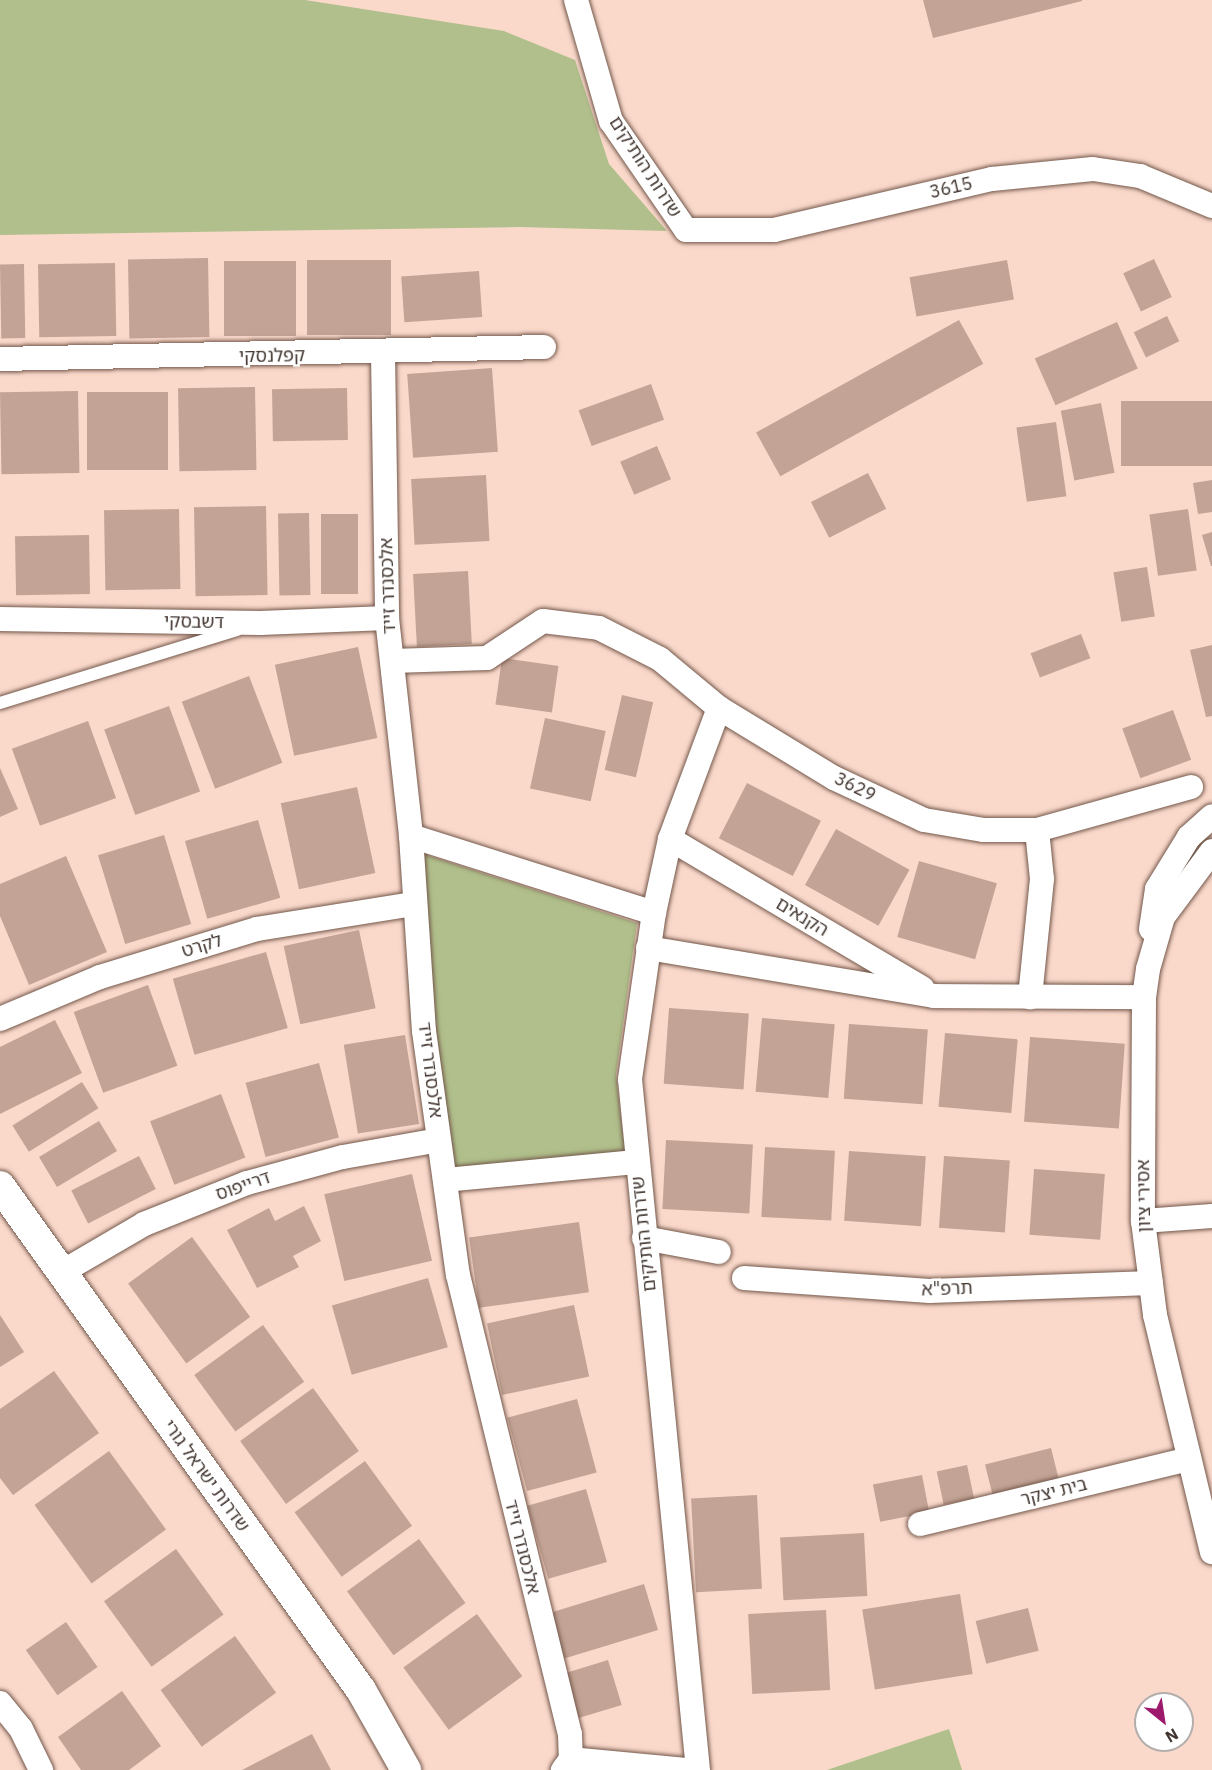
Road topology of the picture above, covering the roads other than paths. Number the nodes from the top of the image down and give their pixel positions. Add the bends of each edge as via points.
1 (576, 0) edge
2 (1212, 206) edge
3 (686, 230) joint
4 (544, 347) dead end
5 (383, 354) junction
6 (0, 359) edge
7 (387, 618) junction
8 (0, 619) edge
9 (260, 623) junction
10 (392, 661) junction
11 (0, 703) edge
12 (719, 708) junction
13 (1191, 787) dead end
14 (1212, 816) edge
15 (1037, 830) junction
16 (411, 836) junction
17 (670, 839) junction
18 (1212, 851) edge
19 (413, 904) junction
20 (654, 914) junction
21 (1154, 944) junction
22 (648, 948) junction
23 (934, 996) junction
24 (1030, 997) junction
25 (1144, 997) junction
26 (0, 1018) edge
27 (439, 1140) junction
28 (637, 1162) junction
29 (445, 1180) junction
30 (0, 1186) edge
31 (1212, 1216) edge
32 (1143, 1221) junction
33 (644, 1238) junction
34 (719, 1251) dead end
35 (62, 1272) junction
36 (744, 1278) dead end
37 (1151, 1283) junction
38 (1189, 1459) junction
39 (920, 1524) dead end
40 (1212, 1552) edge
41 (0, 1703) edge
42 (567, 1764) edge
43 (41, 1770) edge
44 (406, 1770) edge
45 (687, 1770) edge
46 (698, 1770) edge

1 - 3 street, שדרות הותיקים via 611,121
2 - 3 street, 3615 via 1191,201 1140,176 1094,169 992,178 774,230
4 - 5 street, קפלנסקי
5 - 6 street, קפלנסקי
5 - 7 street, אלכסנדר זייד
7 - 9 street, דשבסקי
7 - 10 street, אלכסנדר זייד
8 - 9 street, דשבסקי
9 - 11 lane
10 - 12 street, 3629 via 487,658 543,621 599,628 660,659
10 - 16 street, אלכסנדר זייד
12 - 15 street, 3629 via 834,778 924,820 984,830
12 - 17 street, שדרות הותיקים
13 - 15 street, 3629
14 - 21 street via 1190,837 1157,889 1150,920
15 - 24 street via 1042,879
16 - 19 street, אלכסנדר זייד
16 - 20 street
17 - 20 street, שדרות הותיקים
17 - 23 street, הקנאים
18 - 21 street, אסירי ציון via 1175,896
19 - 26 street, לקרט via 257,929 100,977
19 - 27 street, אלכסנדר זייד
20 - 22 street, שדרות הותיקים
21 - 25 street, אסירי ציון
22 - 23 street
22 - 28 street, שדרות הותיקים via 630,1079
23 - 24 street
24 - 25 street
25 - 32 street, אסירי ציון
27 - 29 street, אלכסנדר זייד
27 - 35 street, דרייפוס via 343,1157 247,1183 144,1224
28 - 29 street
28 - 33 street, שדרות הותיקים
29 - 42 street, אלכסנדר זייד via 458,1275 570,1734
30 - 35 street, שדרות ישראל גורי
31 - 32 street
32 - 37 street, אסירי ציון
33 - 34 street
33 - 46 street, שדרות הותיקים
35 - 44 street, שדרות ישראל גורי via 361,1690
36 - 37 street, תרפ"א via 930,1291
37 - 38 street, אסירי ציון
38 - 39 street, בית יצקר
38 - 40 street, אסירי ציון
41 - 43 street via 21,1729
42 - 45 street

